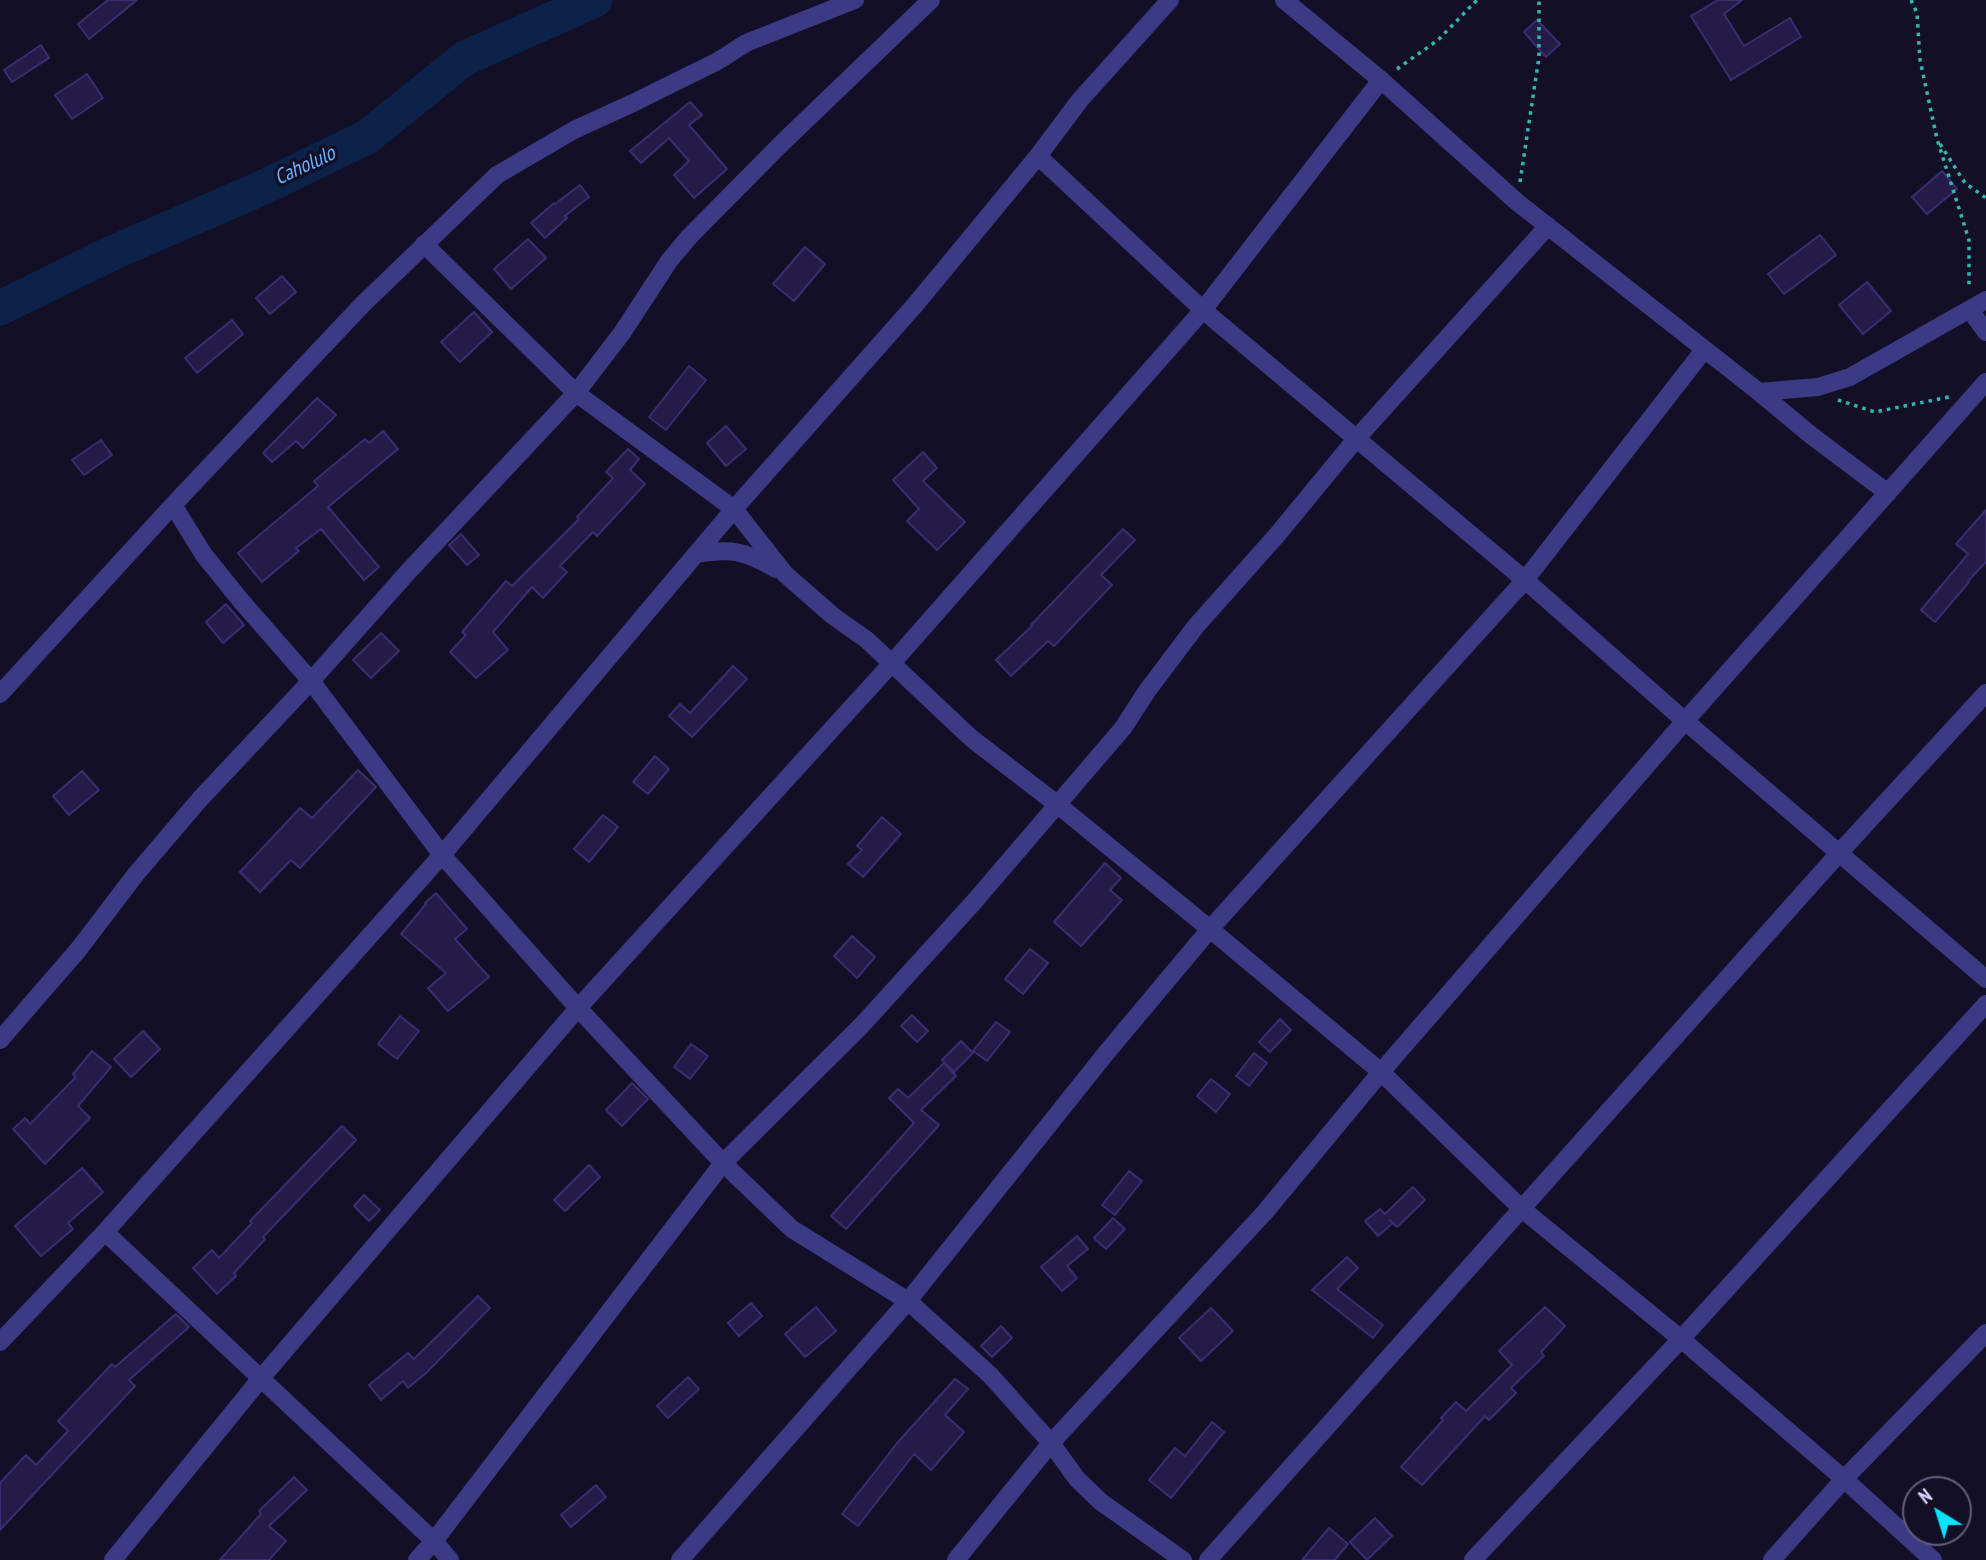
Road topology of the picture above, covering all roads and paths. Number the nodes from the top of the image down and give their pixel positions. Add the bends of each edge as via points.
1 (855, 0) edge
2 (931, 0) edge
3 (1170, 0) edge
4 (1284, 0) edge
5 (1477, 0) edge
6 (1539, 0) edge
7 (1911, 0) edge
8 (1381, 80) junction
9 (1937, 139) junction
10 (1038, 156) junction
11 (1986, 198) edge
12 (1517, 202) junction
13 (1548, 226) junction
14 (424, 244) junction
15 (1986, 300) edge
16 (1203, 310) junction
17 (1970, 310) junction
18 (1986, 332) edge
19 (1704, 350) junction
20 (1818, 387) junction
21 (1982, 387) edge
22 (1759, 392) junction
23 (576, 393) junction
24 (1356, 439) junction
25 (1888, 493) junction
26 (173, 505) junction
27 (734, 509) junction
28 (696, 554) junction
29 (785, 574) junction
30 (1525, 580) junction
31 (893, 662) junction
32 (311, 681) junction
33 (1986, 693) edge
34 (0, 695) edge
35 (1685, 721) junction
36 (1058, 805) junction
37 (1840, 852) junction
38 (442, 855) junction
39 (1210, 929) junction
40 (1986, 979) edge
41 (1986, 1004) edge
42 (578, 1008) junction
43 (0, 1040) edge
44 (1381, 1072) junction
45 (723, 1163) junction
46 (1522, 1209) junction
47 (105, 1232) junction
48 (908, 1301) junction
49 (1986, 1333) edge
50 (1681, 1339) junction
51 (0, 1342) edge
52 (262, 1377) junction
53 (1051, 1443) junction
54 (1844, 1479) junction
55 (434, 1541) junction
56 (113, 1560) edge
57 (417, 1560) edge
58 (450, 1560) edge
59 (680, 1560) edge
60 (956, 1560) edge
61 (1183, 1560) edge
62 (1208, 1560) edge
63 (1473, 1560) edge
64 (1772, 1560) edge
65 (1933, 1560) edge

1 - 14 street via 746,43 574,130 497,176
2 - 23 street via 689,237
3 - 10 street via 1080,100
4 - 8 street
5 - 8 path via 1438,40
6 - 12 path via 1539,57
7 - 9 path via 1917,13 1920,60
8 - 12 street
8 - 16 street
9 - 11 path via 1965,183
9 - 17 path via 1969,240
10 - 16 street
10 - 27 street via 915,305
12 - 13 street
13 - 19 street
13 - 24 street
14 - 23 street
14 - 26 street
15 - 17 street
16 - 24 street
16 - 31 street
17 - 18 street
17 - 20 street via 1850,377
19 - 22 street
19 - 30 street
20 - 21 path via 1842,403 1875,412
20 - 22 street
21 - 25 street
22 - 25 street
23 - 27 street
23 - 32 street
24 - 30 street
24 - 36 street via 1196,626 1123,728
25 - 35 street
26 - 32 street via 204,555
26 - 34 street
27 - 28 street
27 - 29 street
28 - 29 street via 736,551
28 - 38 street
29 - 31 street
30 - 35 street
30 - 39 street
31 - 36 street via 971,738
31 - 42 street
32 - 38 street
32 - 43 street via 135,874 78,950
33 - 37 street
35 - 37 street
35 - 44 street
36 - 39 street
36 - 45 street via 861,1026
37 - 40 street
37 - 46 street
38 - 42 street
38 - 47 street
39 - 44 street
39 - 48 street
41 - 50 street
42 - 45 street
42 - 52 street
44 - 46 street
44 - 53 street via 1265,1212
45 - 48 street via 792,1229
45 - 55 street
46 - 50 street
46 - 62 street
47 - 51 street
47 - 52 street
48 - 53 street via 990,1376
48 - 59 street
49 - 54 street
50 - 54 street
50 - 63 street
52 - 55 street
52 - 56 street
53 - 60 street
53 - 61 street via 1101,1502
54 - 64 street
54 - 65 street
55 - 57 street
55 - 58 street

